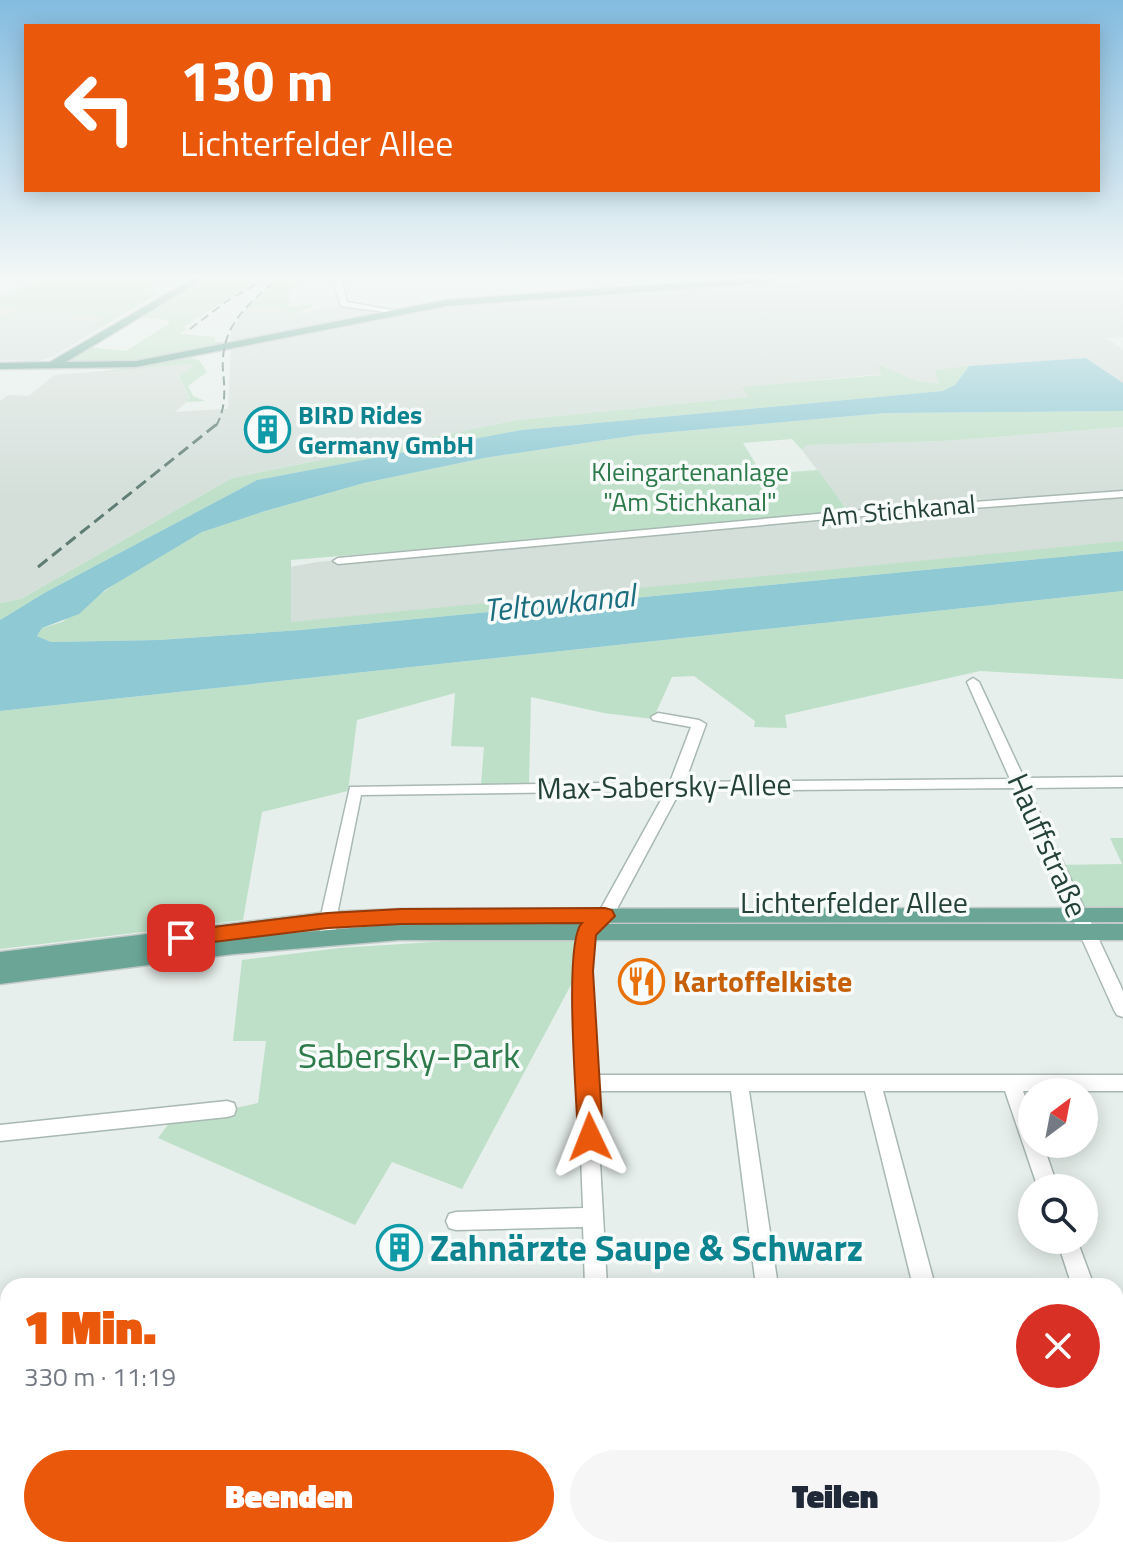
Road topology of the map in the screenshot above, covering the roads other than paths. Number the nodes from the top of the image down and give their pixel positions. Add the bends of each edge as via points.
1 (76, 352) edge
2 (204, 352) edge
3 (0, 366) edge
4 (50, 367) junction
5 (1123, 494) edge
6 (338, 561) dead end
7 (973, 682) dead end
8 (658, 717) dead end
9 (1123, 782) edge
10 (1020, 783) junction
11 (676, 786) junction
12 (1123, 915) edge
13 (605, 916) junction
14 (1084, 924) junction
15 (328, 928) junction
16 (586, 932) junction
17 (1123, 932) edge
18 (0, 960) edge
19 (0, 976) edge
20 (1123, 1010) edge
21 (588, 1083) junction
22 (1123, 1083) edge
23 (739, 1084) junction
24 (872, 1084) junction
25 (1012, 1085) junction
26 (1018, 1102) edge
27 (227, 1109) dead end
28 (0, 1133) edge
29 (594, 1217) junction
30 (456, 1221) dead end
31 (1072, 1254) edge
32 (596, 1278) edge
33 (766, 1278) edge
34 (922, 1278) edge
35 (1080, 1278) edge

1 - 4 main road
2 - 4 main road via 154,362
3 - 4 main road
5 - 6 street, Am Stichkanal
7 - 10 street, Hauffstraße
8 - 11 street via 699,724
9 - 10 street, Max-Sabersky-Allee
10 - 11 street, Max-Sabersky-Allee
10 - 14 street, Hauffstraße
11 - 13 street
11 - 15 street, Max-Sabersky-Allee via 355,790
12 - 14 main road, Lichterfelder Allee
13 - 14 main road, Lichterfelder Allee
13 - 15 main road, Lichterfelder Allee via 474,914
13 - 16 street
14 - 16 main road, Lichterfelder Allee
14 - 17 main road, Lichterfelder Allee
14 - 20 street, Hauffstraße
15 - 16 main road, Lichterfelder Allee
15 - 18 main road, Lichterfelder Allee
15 - 19 main road, Lichterfelder Allee
16 - 21 street via 582,971
21 - 23 street
21 - 29 street
22 - 25 street
23 - 24 street
23 - 33 street
24 - 25 street
24 - 34 street
25 - 26 street
27 - 28 street
29 - 30 street
29 - 32 street
31 - 35 street

